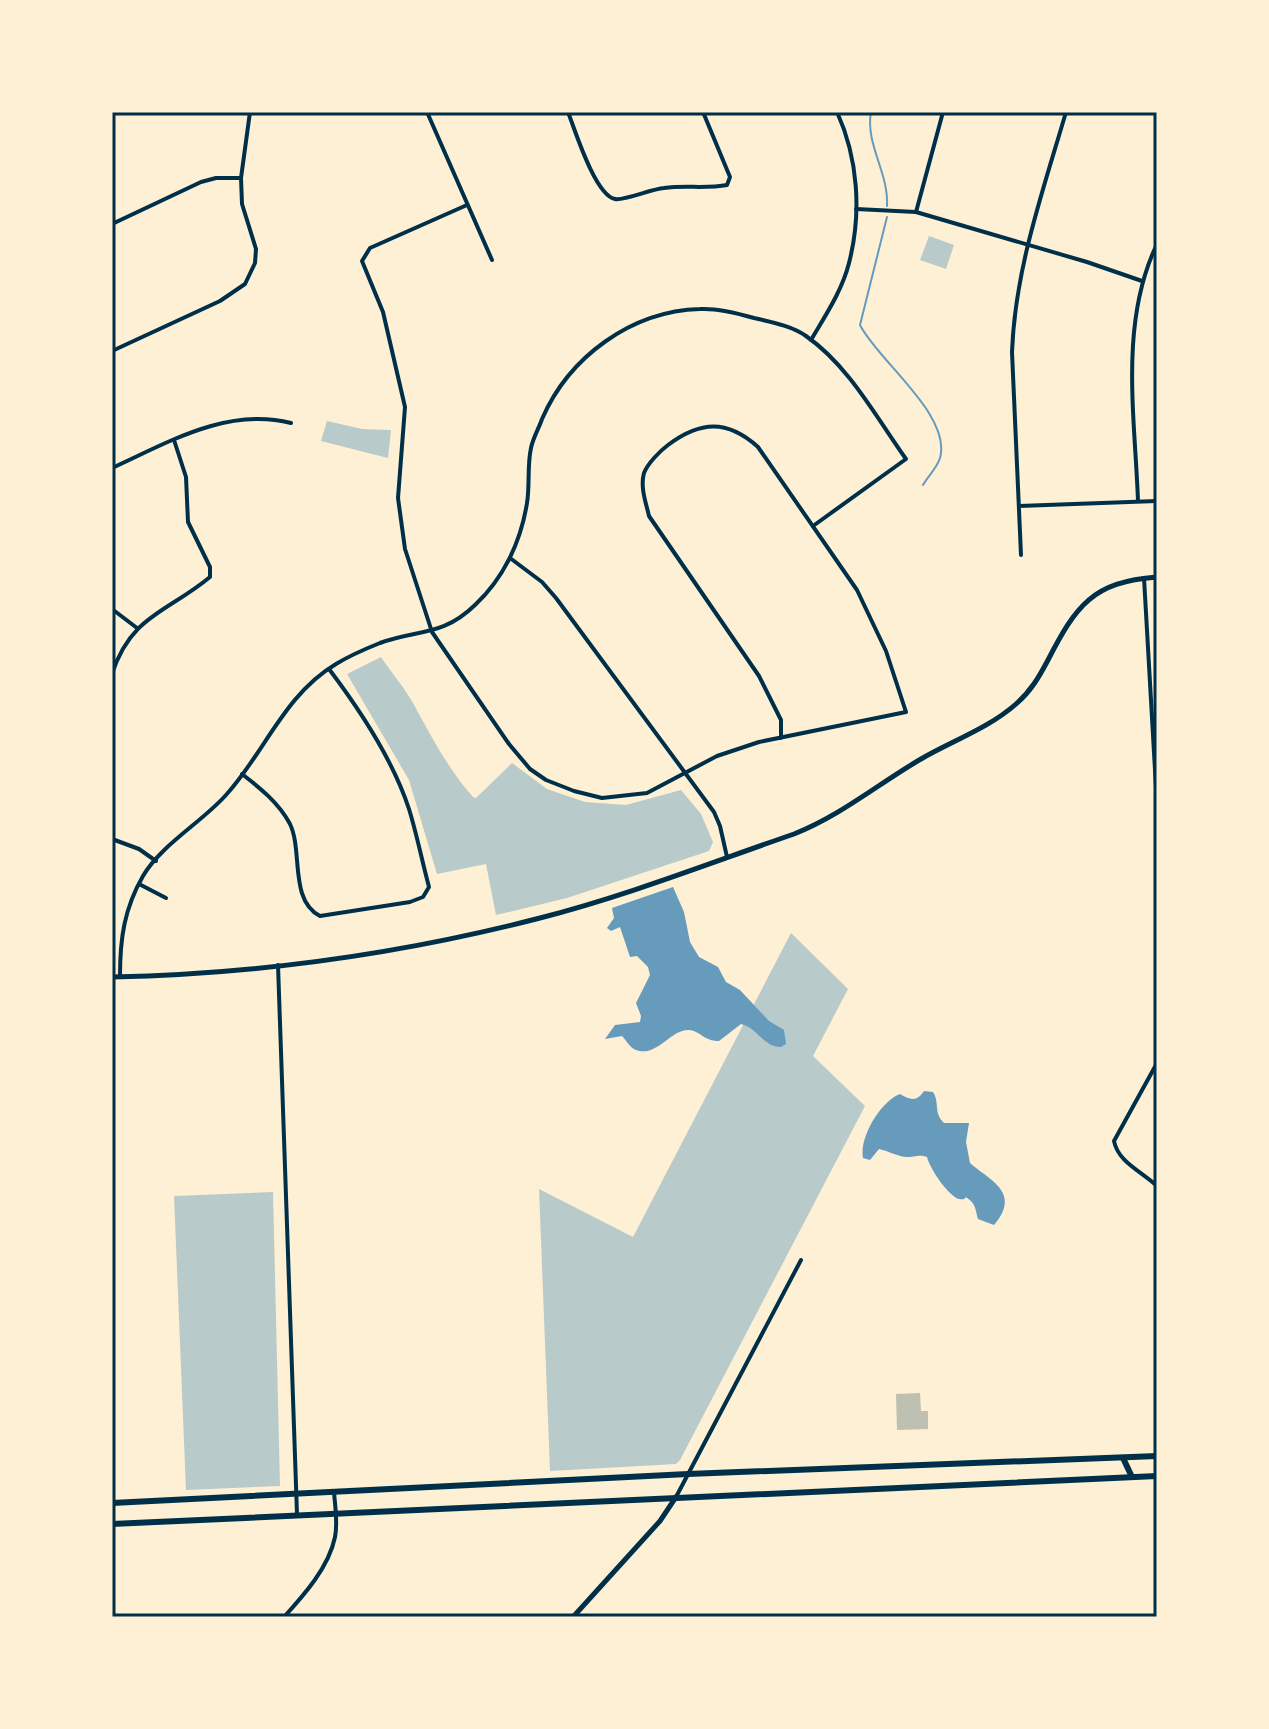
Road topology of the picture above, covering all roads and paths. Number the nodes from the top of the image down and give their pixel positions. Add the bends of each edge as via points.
1 (250, 112) edge
2 (427, 112) edge
3 (568, 112) edge
4 (703, 112) edge
5 (837, 112) edge
6 (943, 112) edge
7 (1066, 112) edge
8 (241, 178) junction
9 (467, 205) junction
10 (856, 209) junction
11 (916, 212) junction
12 (112, 224) edge
13 (1027, 244) junction
14 (1157, 244) edge
15 (492, 260) dead end
16 (1142, 281) junction
17 (811, 340) junction
18 (112, 351) edge
19 (291, 423) dead end
20 (174, 440) junction
21 (112, 468) edge
22 (1138, 501) junction
23 (1157, 501) edge
24 (1019, 506) junction
25 (813, 526) junction
26 (1021, 555) dead end
27 (510, 558) junction
28 (1157, 577) edge
29 (1144, 578) junction
30 (112, 609) edge
31 (137, 628) junction
32 (432, 632) junction
33 (329, 669) junction
34 (112, 674) edge
35 (781, 738) junction
36 (685, 773) junction
37 (242, 774) junction
38 (1157, 805) edge
39 (112, 839) edge
40 (727, 857) junction
41 (156, 861) junction
42 (139, 884) junction
43 (166, 898) dead end
44 (278, 964) junction
45 (120, 976) junction
46 (112, 977) edge
47 (1157, 1063) edge
48 (1157, 1186) edge
49 (801, 1260) dead end
50 (1157, 1456) edge
51 (1123, 1458) junction
52 (688, 1474) junction
53 (1157, 1476) edge
54 (1132, 1477) junction
55 (334, 1492) junction
56 (297, 1494) junction
57 (676, 1497) junction
58 (112, 1503) edge
59 (335, 1513) junction
60 (297, 1514) junction
61 (112, 1524) edge
62 (284, 1617) edge
63 (573, 1617) edge

1 - 8 street
2 - 9 street
3 - 4 street via 589,165 606,194 616,199 665,187 727,185 730,177
5 - 10 street via 857,187
6 - 11 street
7 - 13 street
8 - 12 street via 201,182
8 - 18 street via 242,204 256,249 245,284
9 - 15 street
9 - 32 street via 370,248 362,261 383,312 405,407 398,498 405,549
10 - 11 street
10 - 17 street via 849,264
11 - 13 street
13 - 16 street
13 - 24 street via 1012,352
14 - 16 street
16 - 22 street via 1132,348
17 - 25 street via 840,365 906,459
17 - 27 street via 776,323 698,309 650,319 614,335 576,366 543,417 531,448 527,504
19 - 20 street via 247,417
20 - 21 street
20 - 31 street via 186,477 188,522 210,577
22 - 23 street
22 - 24 street
24 - 26 street
25 - 35 street via 857,590 886,651 906,712
25 - 35 street via 758,447 741,434 699,426 663,449 644,474 649,516 759,676 781,720
27 - 32 street via 476,605
27 - 36 street via 556,598
28 - 29 street
29 - 38 street
29 - 40 street via 1104,587 1074,613 1034,685 1002,716 920,760 822,823
30 - 31 street
31 - 34 street
32 - 33 street via 381,642
32 - 36 street via 509,744 546,780 602,798 647,793
33 - 37 street via 284,711
33 - 37 street via 380,746 408,807 429,887 423,897 314,913 302,891 291,826 266,793
35 - 36 street via 717,756
36 - 40 street via 714,812
37 - 41 street
39 - 41 street
40 - 44 street via 528,921 381,951
41 - 42 street
42 - 43 street
42 - 45 street via 121,936
44 - 45 street
44 - 56 street
45 - 46 street
47 - 48 street via 1114,1141 1121,1159
49 - 52 street
50 - 51 main road
51 - 52 main road
51 - 54 main road
52 - 55 main road
52 - 57 street
53 - 54 main road
54 - 57 main road
55 - 56 main road
55 - 59 street
56 - 58 main road
56 - 60 street
57 - 59 main road
57 - 63 street
59 - 60 main road
59 - 62 street via 336,1536 327,1559
60 - 61 main road

